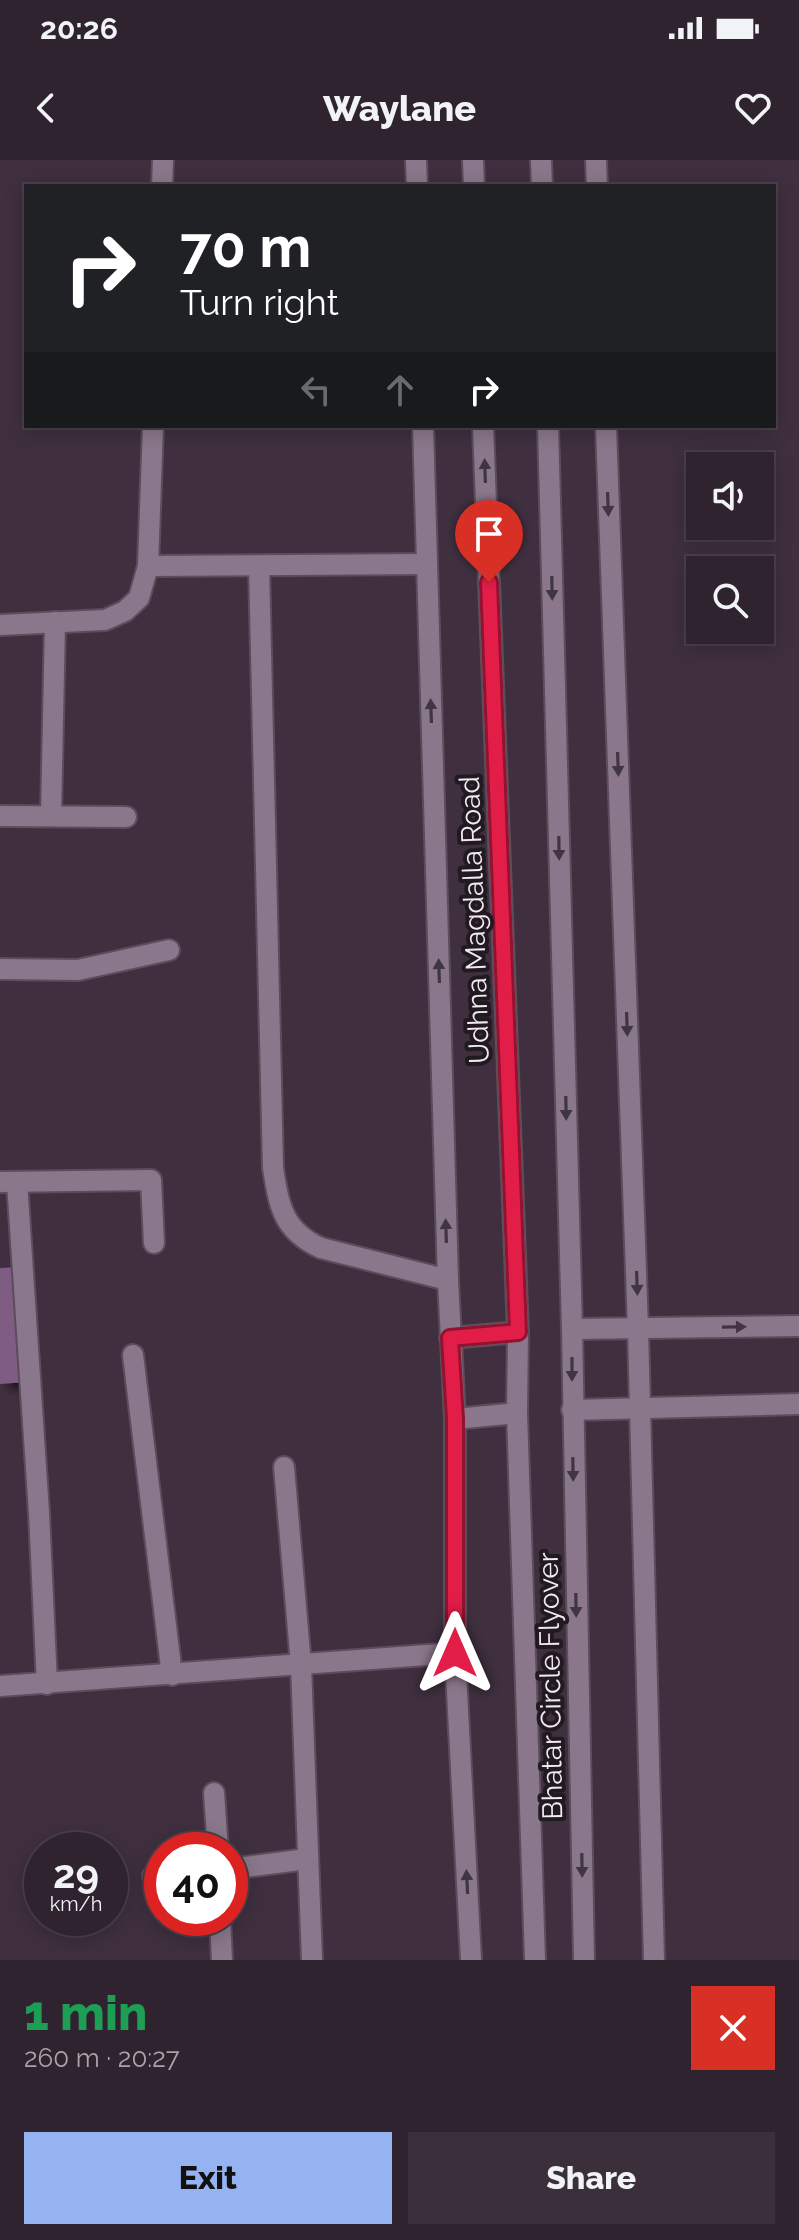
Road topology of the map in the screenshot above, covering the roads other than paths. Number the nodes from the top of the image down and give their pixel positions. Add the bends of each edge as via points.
1 (163, 160) edge
2 (416, 160) edge
3 (473, 160) edge
4 (541, 160) edge
5 (596, 160) edge
6 (162, 184) edge
7 (417, 184) edge
8 (474, 184) edge
9 (542, 184) edge
10 (597, 184) edge
11 (153, 428) edge
12 (423, 428) edge
13 (483, 428) edge
14 (548, 428) edge
15 (606, 428) edge
16 (427, 564) junction
17 (148, 566) junction
18 (259, 566) junction
19 (55, 622) junction
20 (0, 625) edge
21 (0, 816) edge
22 (51, 816) junction
23 (126, 817) dead end
24 (169, 950) dead end
25 (0, 969) edge
26 (8, 1182) edge
27 (154, 1243) dead end
28 (448, 1280) junction
29 (799, 1326) edge
30 (572, 1329) junction
31 (638, 1329) junction
32 (518, 1332) junction
33 (450, 1338) junction
34 (133, 1355) dead end
35 (799, 1404) edge
36 (638, 1407) junction
37 (572, 1410) junction
38 (517, 1413) junction
39 (455, 1419) junction
40 (284, 1467) dead end
41 (455, 1653) junction
42 (301, 1665) junction
43 (172, 1675) junction
44 (47, 1684) junction
45 (0, 1686) edge
46 (214, 1793) dead end
47 (217, 1832) edge
48 (307, 1859) junction
49 (248, 1867) edge
50 (221, 1936) edge
51 (222, 1960) edge
52 (312, 1960) edge
53 (471, 1960) edge
54 (535, 1960) edge
55 (584, 1960) edge
56 (654, 1960) edge

1 - 6 street
2 - 7 street
3 - 8 street
4 - 9 street
5 - 10 street
11 - 17 street
12 - 16 street
32 -> 13 street, Udhna Magdalla Road
14 -> 30 street
15 -> 31 street
16 - 18 street
28 -> 16 street
17 - 18 street
17 - 19 street via 139,598 125,611 105,620
18 - 28 street via 273,1168 278,1197 287,1222 303,1240
19 - 20 street
19 - 22 street
21 - 22 street
22 - 23 street
24 - 25 street via 78,970
26 - 27 street via 151,1180
26 - 44 street via 39,1513
28 - 33 street
31 -> 29 street
30 - 31 street
30 -> 37 street
31 - 36 street
32 - 33 street
32 - 38 street, Udhna Magdalla Road
33 - 39 street
34 - 43 street
35 - 36 street
36 - 37 street
36 - 56 street
37 -> 55 street, Bhatar Circle Flyover
38 - 39 street
38 - 54 street, Bhatar Circle Flyover
39 - 41 street
40 - 42 street
41 - 42 street
53 -> 41 street
42 - 43 street
42 - 48 street
43 - 44 street
44 - 45 street
46 - 47 street
48 - 49 street
48 - 52 street
50 - 51 street

